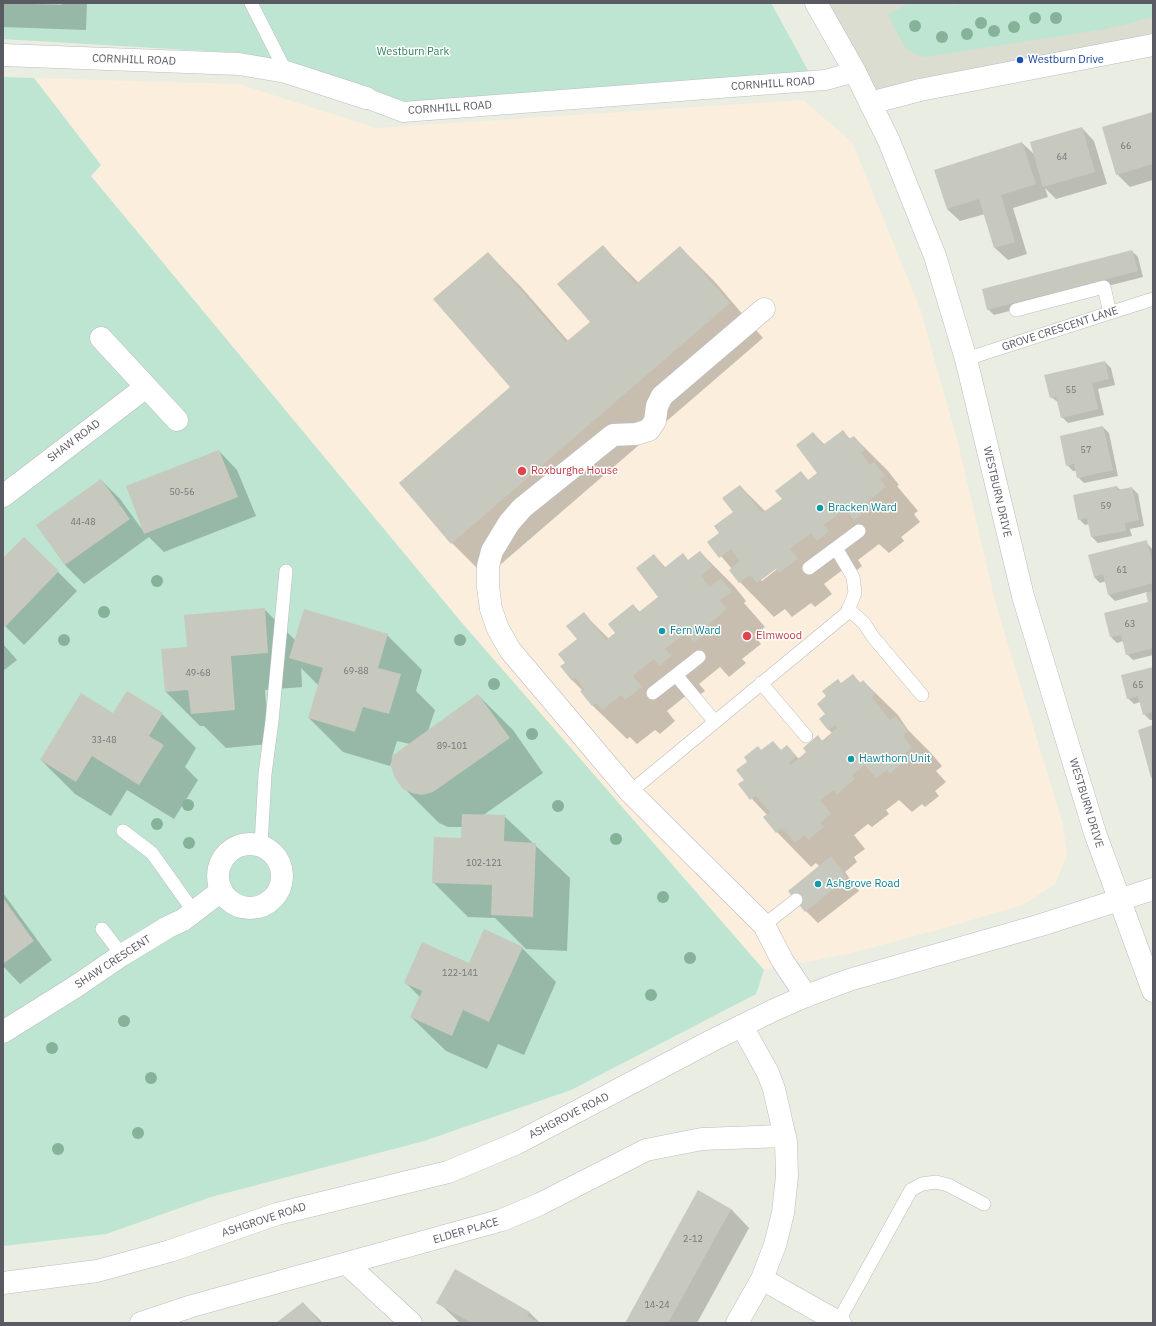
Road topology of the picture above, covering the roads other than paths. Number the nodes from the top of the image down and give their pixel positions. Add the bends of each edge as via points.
1 (251, 3) edge
2 (816, 3) edge
3 (1153, 45) edge
4 (3, 55) edge
5 (286, 72) junction
6 (855, 72) junction
7 (366, 98) joint
8 (870, 103) junction
9 (1153, 299) edge
10 (764, 309) dead end
11 (1016, 310) dead end
12 (1110, 313) junction
13 (101, 338) dead end
14 (966, 359) junction
15 (146, 387) junction
16 (177, 420) dead end
17 (3, 496) edge
18 (859, 531) dead end
19 (836, 548) junction
20 (809, 568) dead end
21 (286, 571) dead end
22 (848, 609) junction
23 (699, 657) dead end
24 (676, 675) junction
25 (761, 683) junction
26 (653, 693) dead end
27 (922, 695) dead end
28 (715, 722) junction
29 (806, 736) dead end
30 (630, 792) junction
31 (123, 831) dead end
32 (261, 845) junction
33 (1153, 889) edge
34 (221, 891) junction
35 (796, 900) dead end
36 (1119, 900) junction
37 (194, 912) junction
38 (764, 925) junction
39 (102, 929) dead end
40 (122, 955) junction
41 (1153, 991) edge
42 (806, 996) junction
43 (742, 1026) junction
44 (3, 1032) edge
45 (785, 1136) junction
46 (984, 1204) dead end
47 (347, 1264) junction
48 (762, 1279) junction
49 (3, 1283) edge
50 (839, 1322) edge
51 (141, 1323) edge
52 (411, 1323) edge
53 (737, 1323) edge

1 - 5 lane
2 - 6 street, WESTBURN DRIVE
3 - 8 street via 920,90
4 - 5 street, CORNHILL ROAD via 239,64
5 - 7 street, CORNHILL ROAD
6 - 7 street, CORNHILL ROAD via 825,80 403,112
6 - 8 street, WESTBURN DRIVE
8 - 14 street, WESTBURN DRIVE via 901,168 935,256
9 - 12 lane, GROVE CRESCENT LANE
10 - 30 street via 662,396 657,406 655,421 649,430 636,434 613,435 522,508 509,523 492,551 488,566 491,609 498,629 510,650
11 - 12 lane via 1104,287
12 - 14 lane, GROVE CRESCENT LANE
13 - 15 street
14 - 36 street, WESTBURN DRIVE via 1023,596 1095,833
15 - 16 street
15 - 17 street, SHAW ROAD
18 - 19 lane
19 - 20 lane
19 - 22 lane via 853,576 855,593
21 - 32 lane via 265,774
22 - 25 lane via 847,613
22 - 27 lane via 864,623
23 - 24 lane
24 - 26 lane
24 - 28 lane
25 - 28 lane
25 - 29 lane
28 - 30 lane
30 - 38 street
31 - 37 lane via 152,853
32 - 34 street via 248,843 236,846 225,854 219,866 217,879
32 - 34 street via 275,854 282,870 276,896 257,908 247,908 227,900
33 - 36 street, ASHGROVE ROAD
34 - 37 street, SHAW CRESCENT
35 - 38 lane
36 - 41 street, WESTBURN DRIVE
36 - 42 street, ASHGROVE ROAD via 856,978
37 - 40 street, SHAW CRESCENT
38 - 42 street via 782,960
39 - 40 lane
40 - 44 street, SHAW CRESCENT
42 - 43 street, ASHGROVE ROAD
43 - 45 street via 771,1081
43 - 49 street, ASHGROVE ROAD via 517,1143 448,1172 277,1214 170,1250 97,1271
45 - 47 street, ELDER PLACE via 702,1139 646,1150 540,1204 502,1220
45 - 48 street via 787,1176 784,1213
46 - 50 lane via 948,1185 936,1182 922,1184 911,1190
47 - 51 street, ELDER PLACE via 192,1306
47 - 52 street
48 - 50 street
48 - 53 street

